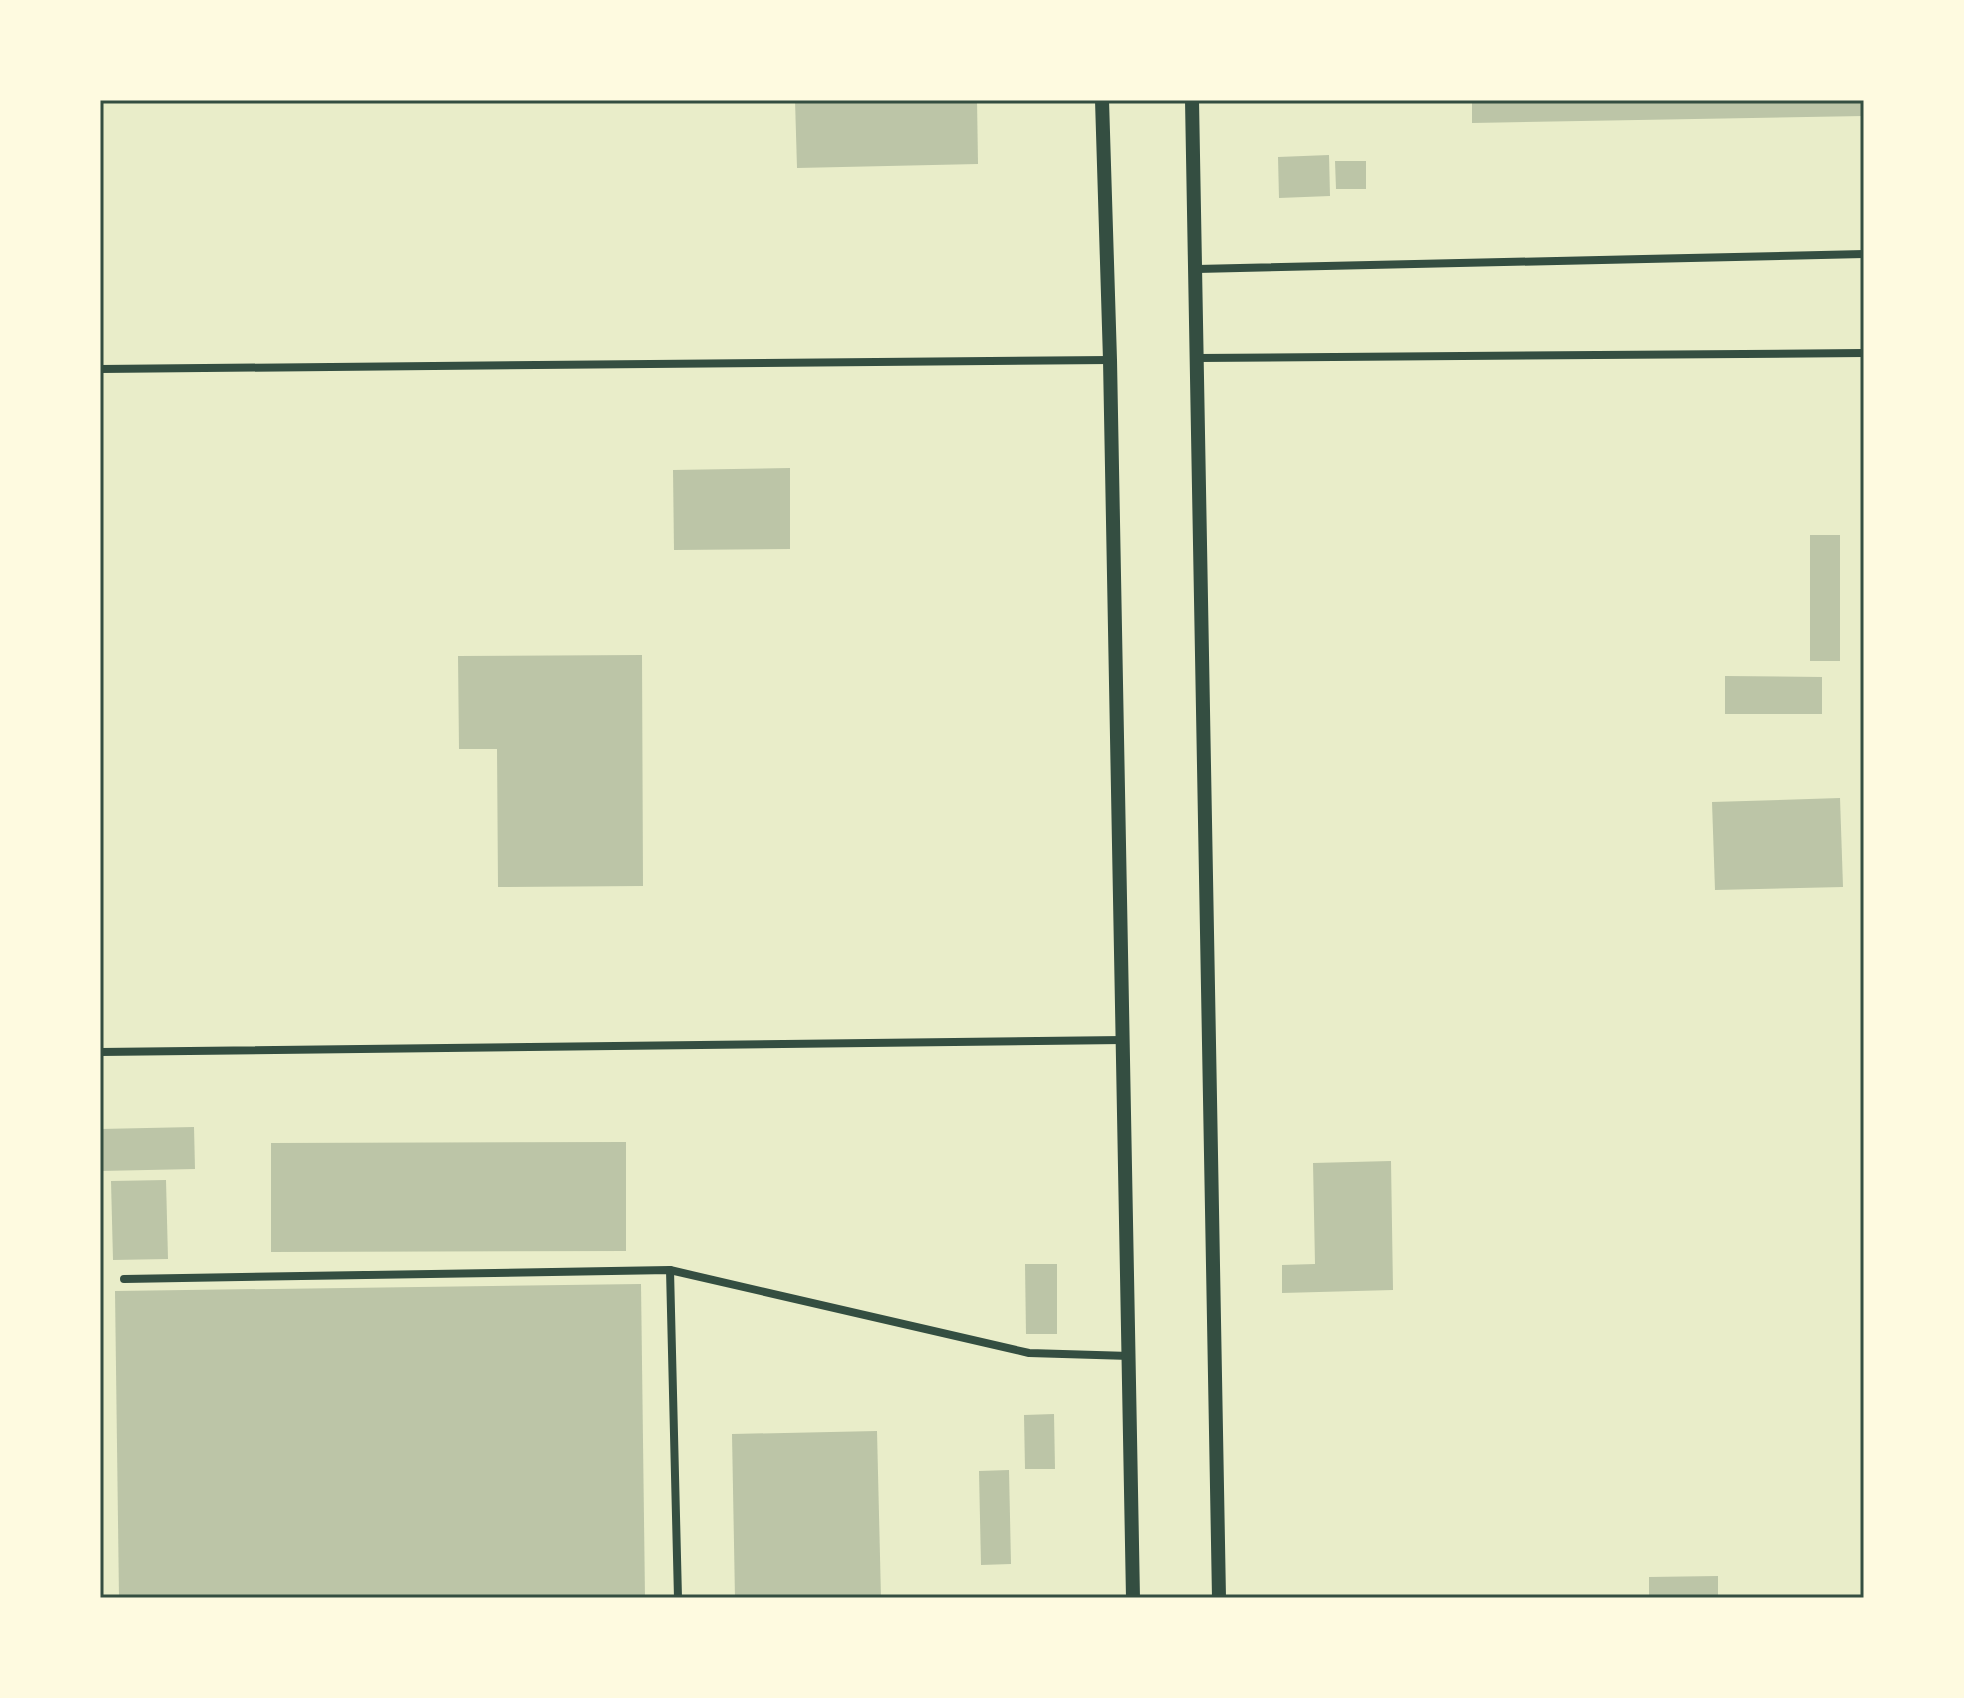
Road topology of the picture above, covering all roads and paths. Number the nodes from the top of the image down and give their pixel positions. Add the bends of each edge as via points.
1 (1102, 100) edge
2 (1192, 100) edge
3 (1864, 254) edge
4 (1197, 269) junction
5 (1864, 353) edge
6 (1198, 358) junction
7 (1110, 360) junction
8 (100, 369) edge
9 (1124, 1040) junction
10 (100, 1052) edge
11 (670, 1270) junction
12 (124, 1279) dead end
13 (1130, 1356) junction
14 (678, 1598) edge
15 (1133, 1598) edge
16 (1219, 1598) edge

1 - 7 street
2 - 4 street
3 - 4 street
4 - 6 street
5 - 6 street
6 - 16 street
7 - 8 street
7 - 9 street
9 - 10 street
9 - 13 street
11 - 12 street
11 - 13 street via 1029,1353
11 - 14 street
13 - 15 street

